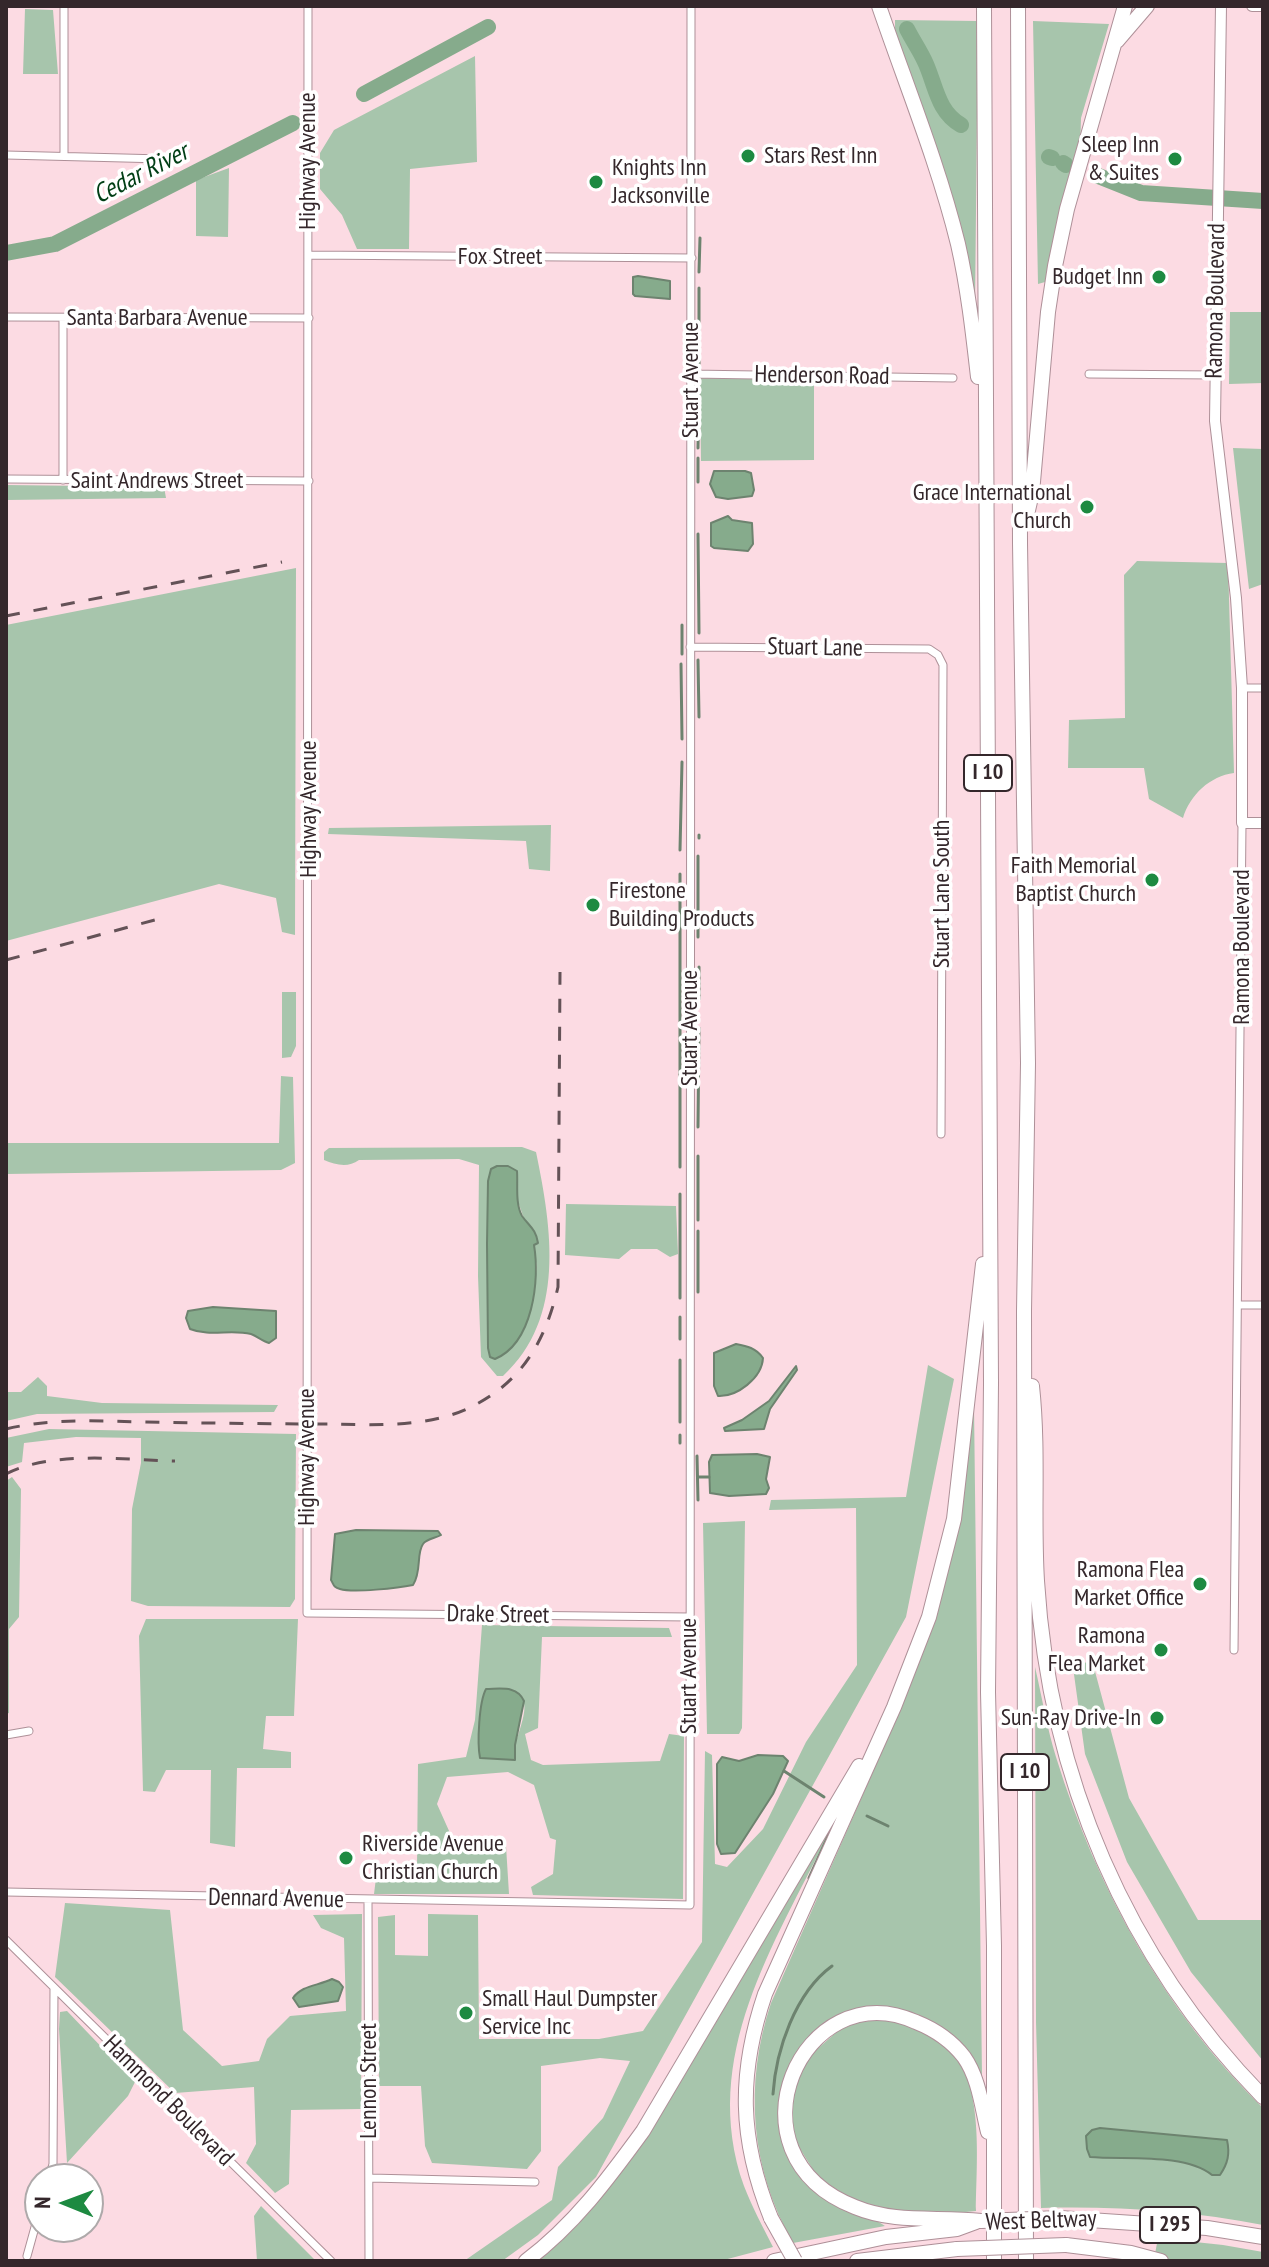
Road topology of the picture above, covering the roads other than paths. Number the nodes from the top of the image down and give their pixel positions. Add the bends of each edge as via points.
1 (64, 6) edge
2 (308, 6) edge
3 (691, 6) edge
4 (879, 6) edge
5 (984, 6) edge
6 (1018, 6) edge
7 (1125, 6) edge
8 (1147, 6) edge
9 (1221, 6) edge
10 (1252, 6) edge
11 (1263, 6) edge
12 (1115, 45) junction
13 (6, 155) edge
14 (64, 156) junction
15 (163, 159) dead end
16 (309, 255) junction
17 (692, 258) junction
18 (6, 317) edge
19 (63, 318) junction
20 (309, 318) junction
21 (691, 374) junction
22 (1089, 374) dead end
23 (1215, 375) junction
24 (953, 378) dead end
25 (986, 457) junction
26 (6, 479) edge
27 (63, 480) junction
28 (309, 481) junction
29 (1020, 543) junction
30 (690, 647) junction
31 (938, 655) joint
32 (1242, 688) junction
33 (1263, 688) edge
34 (1242, 823) junction
35 (1263, 823) edge
36 (941, 1134) dead end
37 (990, 1229) junction
38 (1239, 1305) junction
39 (1263, 1305) edge
40 (1024, 1311) junction
41 (307, 1613) joint
42 (689, 1617) junction
43 (1234, 1650) dead end
44 (894, 1707) junction
45 (29, 1731) dead end
46 (6, 1735) edge
47 (6, 1892) edge
48 (368, 1901) junction
49 (690, 1905) joint
50 (6, 1940) edge
51 (54, 1988) junction
52 (1263, 2097) edge
53 (994, 2153) junction
54 (53, 2163) edge
55 (370, 2178) junction
56 (535, 2182) dead end
57 (958, 2224) junction
58 (1263, 2237) edge
59 (31, 2243) edge
60 (27, 2256) dead end
61 (331, 2261) edge
62 (369, 2261) edge
63 (526, 2261) edge
64 (774, 2261) edge
65 (795, 2261) edge
66 (857, 2261) edge
67 (994, 2261) edge
68 (1026, 2261) edge
69 (1161, 2261) edge

1 - 14 street
2 - 16 street, Highway Avenue
3 - 17 street, Stuart Avenue
4 - 25 highway via 958,245
5 - 25 highway, I 10
6 - 29 highway, I 10
7 - 12 highway
8 - 12 highway
9 - 23 street, Ramona Boulevard
10 - 11 street
12 - 29 highway via 1055,266 1032,493
13 - 14 street
14 - 15 street
16 - 17 street, Fox Street
16 - 20 street, Highway Avenue
17 - 21 street, Stuart Avenue
18 - 19 street, Santa Barbara Avenue
19 - 20 street, Santa Barbara Avenue
19 - 27 street
20 - 28 street, Highway Avenue
21 - 24 street, Henderson Road
21 - 30 street, Stuart Avenue
22 - 23 street
23 - 32 street, Ramona Boulevard via 1217,447
25 - 37 highway, I 10
26 - 27 street, Saint Andrews Street
27 - 28 street, Saint Andrews Street
28 - 41 street, Highway Avenue
29 - 40 highway, I 10 via 1028,1063
30 - 31 street, Stuart Lane via 929,649
30 - 42 street, Stuart Avenue
31 - 36 street, Stuart Lane South via 943,665
32 - 33 street
32 - 34 street, Ramona Boulevard
34 - 35 street
34 - 38 street, Ramona Boulevard
37 - 44 highway via 954,1519 929,1617
37 - 53 highway, I 10 via 988,1692
38 - 39 street
38 - 43 street, Ramona Boulevard
40 - 52 highway via 1035,1416 1038,1595 1044,1657 1064,1754 1098,1851 1140,1937 1186,2008
40 - 68 highway, I 10
41 - 42 street, Drake Street
42 - 49 street, Stuart Avenue
44 - 63 highway via 643,2131 575,2218
44 - 65 highway, bridge via 765,1994 747,2058 744,2107 750,2157 771,2218
45 - 46 street
47 - 48 street, Dennard Avenue
48 - 49 street, Dennard Avenue
48 - 55 street, Lennon Street
50 - 51 street, Hammond Boulevard
51 - 54 street
51 - 61 street, Hammond Boulevard
53 - 57 highway via 965,2059 942,2034 912,2019 873,2014 842,2022 817,2038 793,2069 785,2098 787,2132 801,2166 822,2189 879,2216
53 - 67 highway, I 10
55 - 56 street
55 - 62 street, Lennon Street
57 - 58 highway, West Beltway / I 295, bridge via 1060,2218
57 - 64 highway, West Beltway
59 - 60 street
66 - 69 highway, bridge via 957,2249 1066,2245

